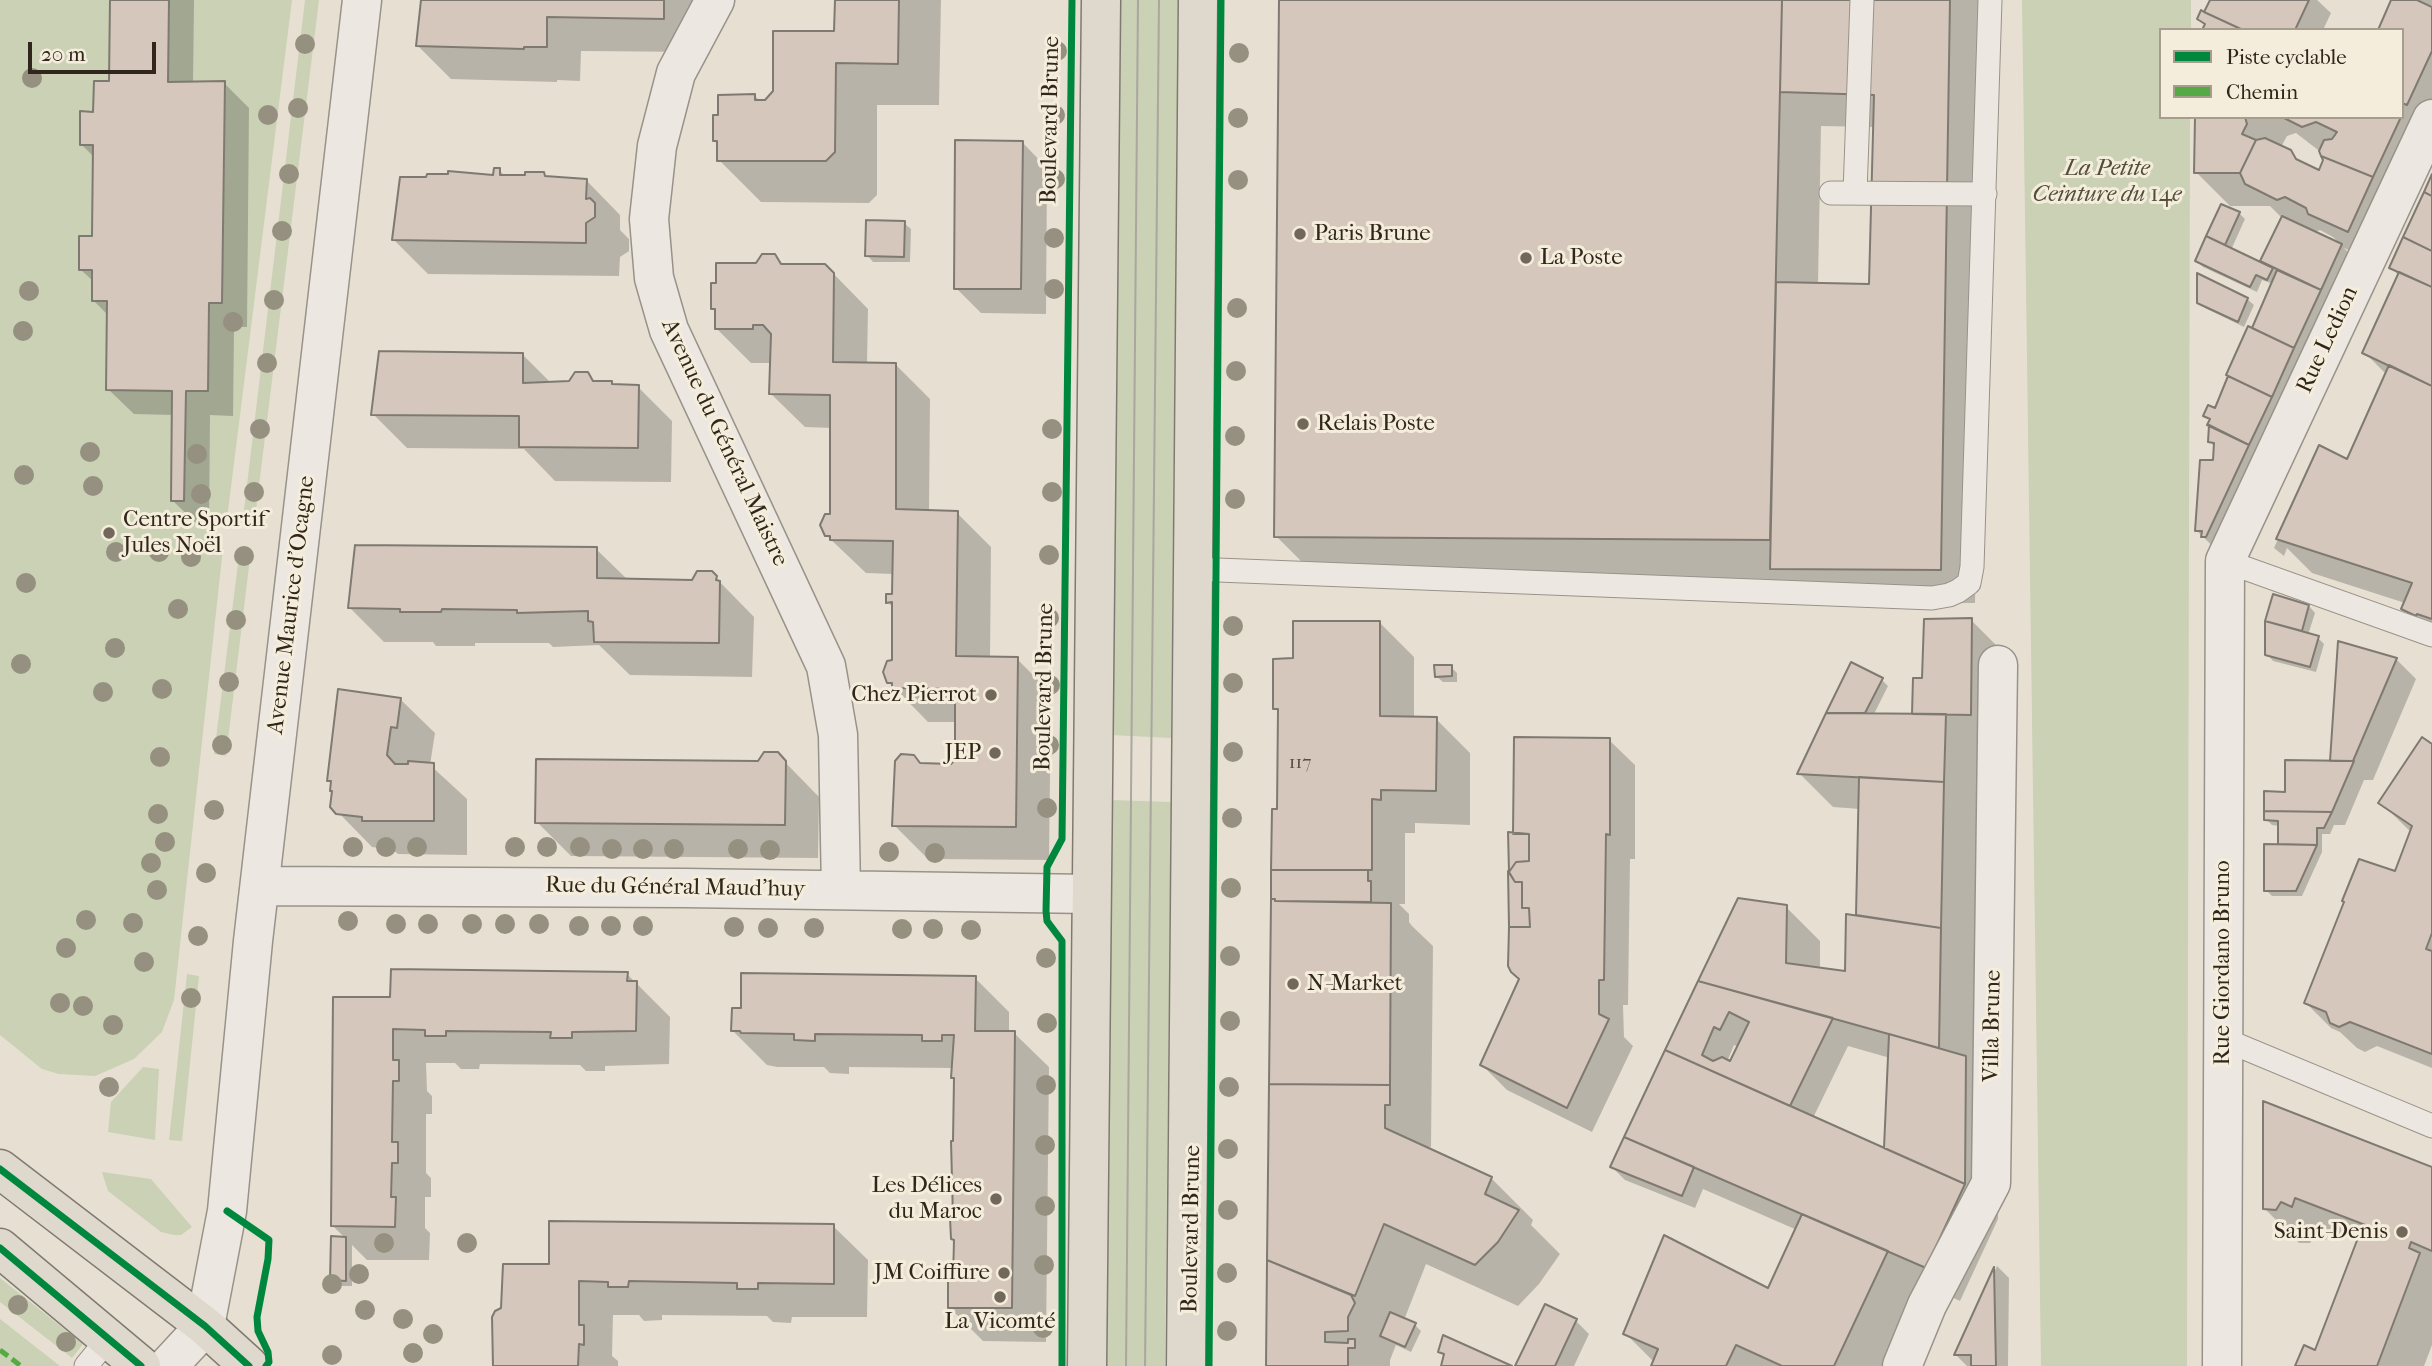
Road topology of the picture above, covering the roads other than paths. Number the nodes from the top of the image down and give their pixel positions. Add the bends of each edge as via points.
1 (362, 0) edge
2 (715, 0) edge
3 (1101, 0) edge
4 (1198, 0) edge
5 (1862, 0) edge
6 (1990, 0) edge
7 (2432, 119) edge
8 (1831, 193) dead end
9 (1855, 193) junction
10 (1985, 194) junction
11 (2225, 561) junction
12 (1192, 569) junction
13 (2432, 635) edge
14 (1998, 665) dead end
15 (260, 886) junction
16 (841, 890) junction
17 (1091, 894) junction
18 (2223, 1039) junction
19 (2432, 1125) edge
20 (0, 1169) edge
21 (0, 1248) edge
22 (205, 1326) junction
23 (97, 1352) edge
24 (141, 1366) edge
25 (168, 1366) edge
26 (249, 1366) edge
27 (1087, 1366) edge
28 (1186, 1366) edge
29 (1902, 1366) edge
30 (2222, 1366) edge

1 - 15 street, Avenue Maurice d'Ocagne
2 - 16 street, Avenue du Général Maistre via 676,73 657,146 649,219 654,278 669,330 826,666 838,735
3 - 17 main road, Boulevard Brune
4 - 12 main road, Boulevard Brune
5 - 9 lane
6 - 10 lane
7 - 11 street, Rue Ledion
8 - 9 lane
9 - 10 lane
10 - 12 lane via 1972,567 1969,583 1958,591 1933,598
11 - 13 lane
11 - 18 street, Rue Giordano Bruno
12 - 28 main road, Boulevard Brune
14 - 29 street, Villa Brune via 1991,1183 1927,1305
15 - 16 street, Rue du Général Maud'huy
15 - 22 street, Avenue Maurice d'Ocagne via 227,1211
16 - 17 street, Rue du Général Maud'huy
17 - 27 main road, Boulevard Brune
18 - 19 lane
18 - 30 street, Rue Giordano Bruno
20 - 22 main road
21 - 23 main road
22 - 25 street
22 - 26 main road
23 - 24 main road

